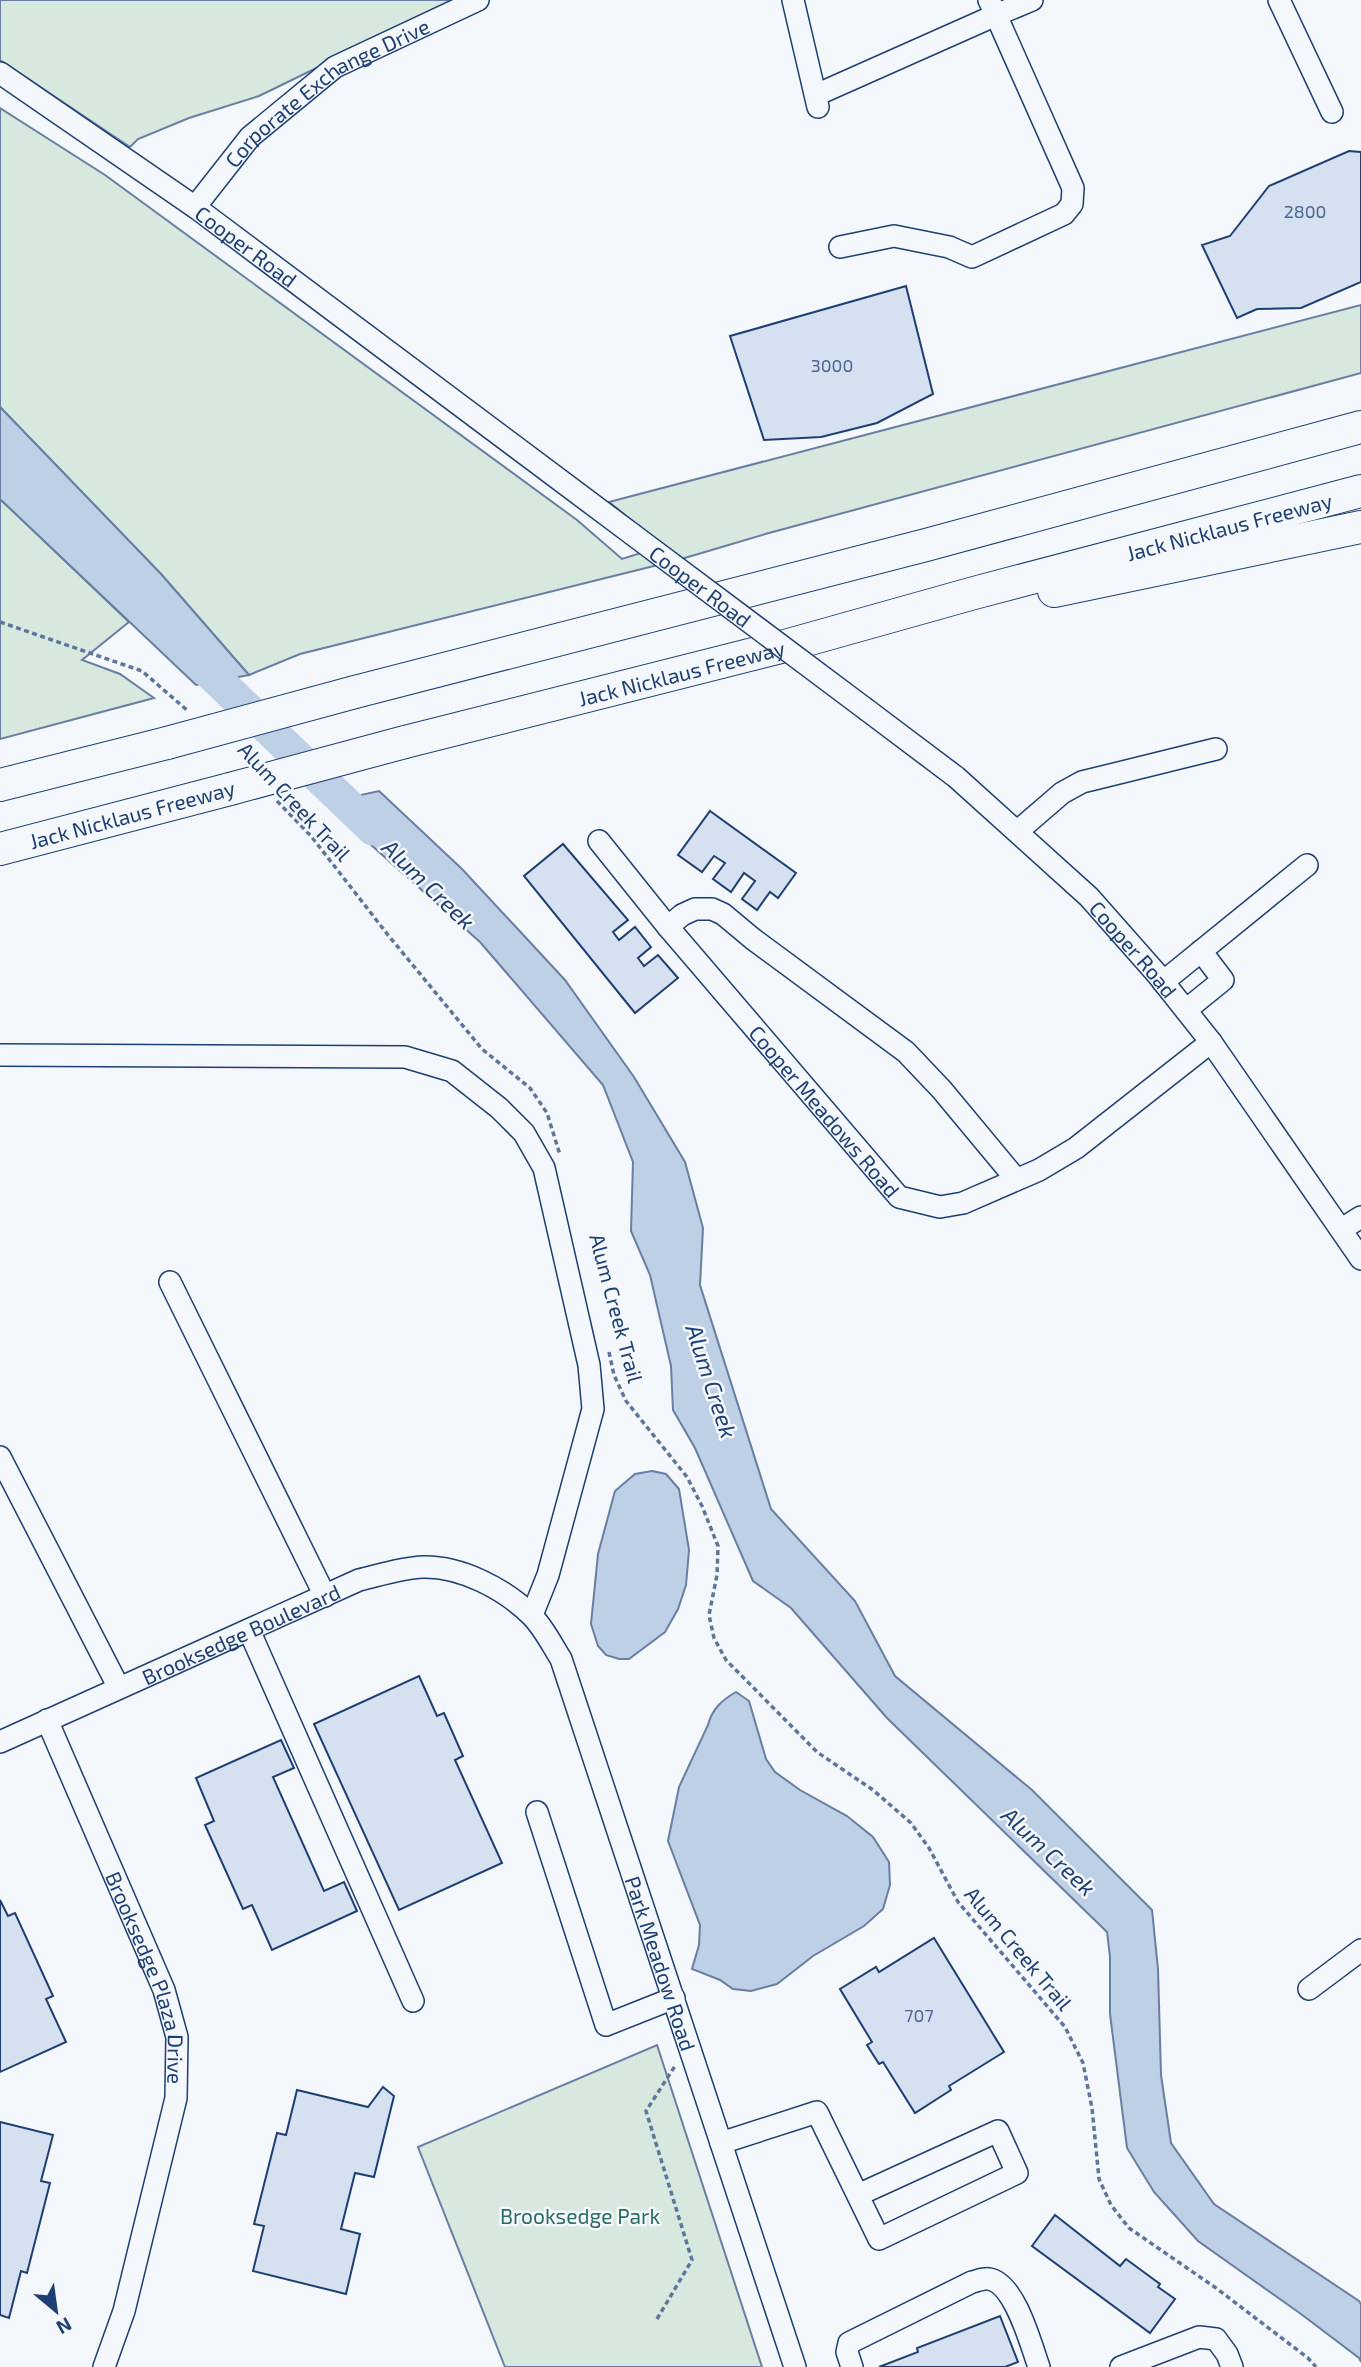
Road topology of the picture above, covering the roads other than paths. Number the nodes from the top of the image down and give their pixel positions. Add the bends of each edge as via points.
1 (478, 0) edge
2 (793, 0) edge
3 (1032, 0) edge
4 (1279, 0) edge
5 (993, 8) edge
6 (0, 73) edge
7 (1332, 112) dead end
8 (195, 208) junction
9 (840, 247) dead end
10 (1361, 418) edge
11 (1361, 427) edge
12 (1219, 466) junction
13 (1361, 491) edge
14 (1361, 527) edge
15 (880, 620) junction
16 (1216, 748) dead end
17 (0, 785) edge
18 (1018, 831) junction
19 (599, 841) dead end
20 (0, 849) edge
21 (1307, 865) dead end
22 (668, 928) junction
23 (1201, 951) junction
24 (1163, 982) junction
25 (1186, 1010) junction
26 (1211, 1042) junction
27 (0, 1055) edge
28 (1016, 1179) junction
29 (1361, 1217) edge
30 (1342, 1229) junction
31 (1361, 1259) edge
32 (170, 1282) dead end
33 (0, 1457) edge
34 (490, 1584) joint
35 (324, 1596) junction
36 (532, 1615) junction
37 (248, 1630) junction
38 (119, 1688) junction
39 (47, 1720) junction
40 (0, 1742) edge
41 (537, 1812) dead end
42 (1361, 1950) edge
43 (1309, 1989) dead end
44 (674, 1998) junction
45 (414, 2001) dead end
46 (721, 2143) junction
47 (858, 2195) junction
48 (104, 2367) edge
49 (795, 2367) edge
50 (852, 2367) edge
51 (1039, 2367) edge
52 (1121, 2367) edge
53 (1232, 2367) edge

1 - 8 street, Corporate Exchange Drive via 335,67 250,137
2 - 5 street via 817,102
3 - 5 street
4 - 7 street
5 - 9 street via 1073,188 1072,204 1064,214 972,257 949,247 894,236
6 - 8 street, Cooper Road
8 - 18 street, Cooper Road, bridge via 956,777
10 - 12 highway
11 - 12 highway
12 - 17 highway, bridge
13 - 15 highway, Jack Nicklaus Freeway
14 - 15 highway via 1087,585
15 - 20 highway, Jack Nicklaus Freeway, bridge
16 - 18 street via 1082,782
18 - 24 street, Cooper Road via 1089,897
19 - 22 street, Cooper Meadows Road
21 - 23 street
22 - 28 street via 695,909 712,909 723,915 906,1052
22 - 28 street, Cooper Meadows Road via 899,1197 940,1207 963,1203
23 - 24 street
23 - 25 street via 1223,980
24 - 25 street, Cooper Road
25 - 26 street, Cooper Road
26 - 28 street, Cooper Meadows Road via 1076,1148
26 - 30 street, Cooper Road
27 - 36 street via 405,1057 452,1071 524,1133 544,1168 589,1366 593,1409 548,1575
29 - 30 street
30 - 31 street, Cooper Road
32 - 35 street
33 - 38 street
34 - 35 street, Brooksedge Boulevard via 425,1567 359,1580
34 - 36 street, Park Meadow Road
35 - 37 street, Brooksedge Boulevard
36 - 44 street, Park Meadow Road via 561,1659
37 - 38 street, Brooksedge Boulevard
37 - 45 street
38 - 39 street, Brooksedge Boulevard
39 - 40 street, Brooksedge Boulevard
39 - 48 street, Brooksedge Plaza Drive via 164,1990 177,2037 176,2098 124,2311
41 - 44 street via 606,2025
42 - 43 street
44 - 46 street, Park Meadow Road
46 - 47 street via 817,2112
46 - 49 street, Park Meadow Road
47 - 47 street via 879,2239 1017,2173 998,2131
50 - 51 street via 849,2343 972,2282 989,2279 1004,2287 1016,2306
52 - 53 street via 1199,2337 1216,2339

